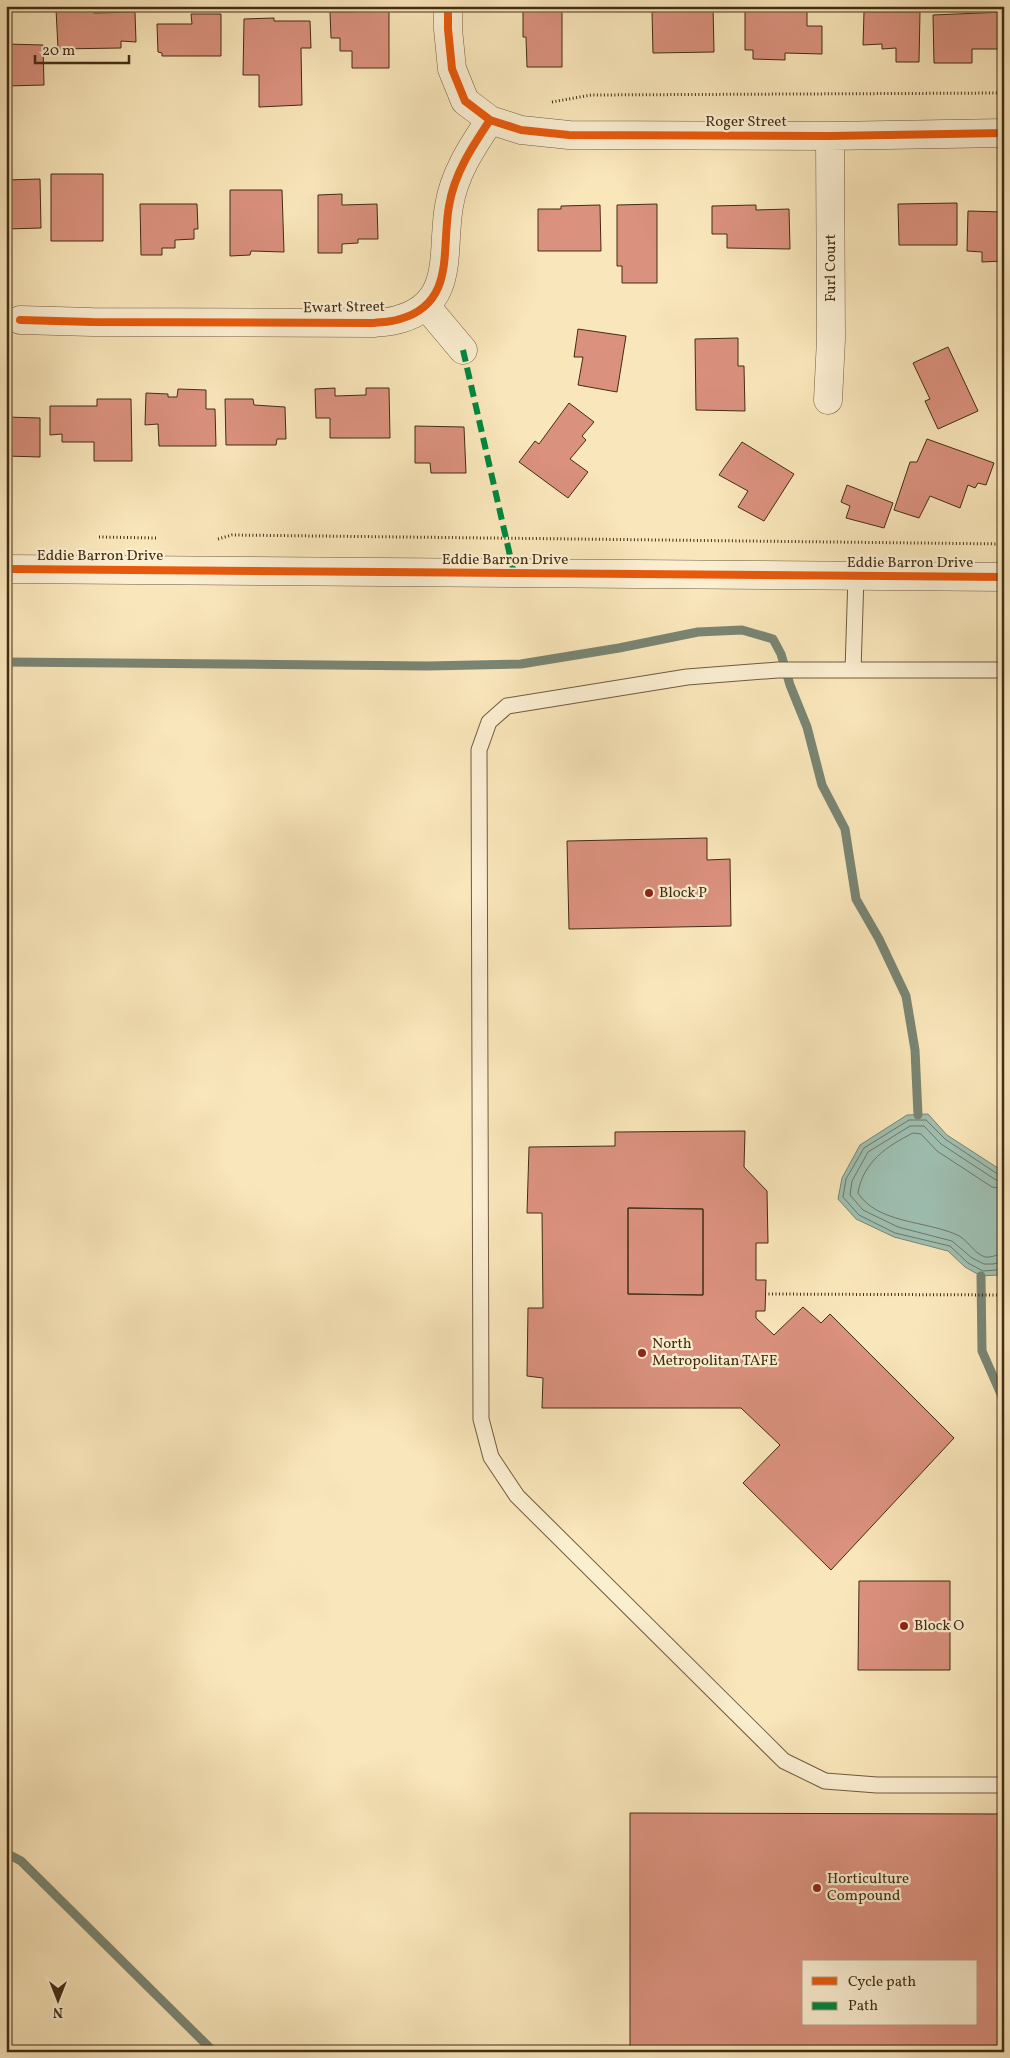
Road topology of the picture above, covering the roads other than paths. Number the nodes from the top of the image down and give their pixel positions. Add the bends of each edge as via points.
1 (448, 6) edge
2 (490, 120) junction
3 (1004, 133) edge
4 (830, 136) junction
5 (426, 306) junction
6 (20, 320) dead end
7 (463, 350) dead end
8 (828, 400) dead end
9 (6, 569) edge
10 (856, 576) junction
11 (1004, 577) edge
12 (854, 670) junction
13 (1004, 670) edge
14 (1004, 1785) edge

1 - 2 street via 452,69 465,101
2 - 4 street, Roger Street via 521,130 569,134
2 - 5 street, Ewart Street via 462,165 449,205 444,269 439,288
3 - 4 street, Roger Street
4 - 8 street, Furl Court via 831,339
5 - 6 street, Ewart Street via 401,319 374,323
5 - 7 street
9 - 10 street, Eddie Barron Drive
10 - 11 street, Eddie Barron Drive
10 - 12 lane
12 - 13 lane
12 - 14 lane via 778,670 687,677 507,706 489,722 479,750 481,1418 491,1457 517,1496 784,1761 825,1781 877,1785

